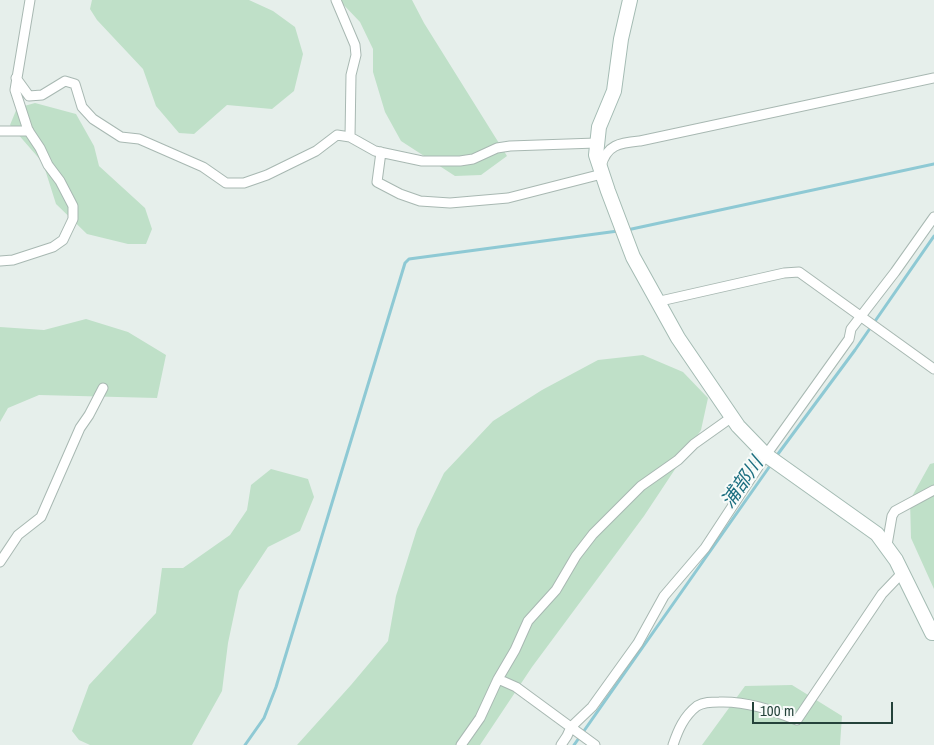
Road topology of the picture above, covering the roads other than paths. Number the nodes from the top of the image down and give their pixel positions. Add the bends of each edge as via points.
1 (30, 0) edge
2 (336, 0) edge
3 (630, 0) edge
4 (16, 78) junction
5 (934, 78) edge
6 (0, 131) edge
7 (29, 131) junction
8 (350, 137) junction
9 (596, 143) junction
10 (381, 152) junction
11 (601, 171) junction
12 (934, 217) edge
13 (0, 262) edge
14 (656, 302) junction
15 (861, 316) junction
16 (934, 369) edge
17 (103, 388) dead end
18 (732, 417) junction
19 (766, 456) junction
20 (934, 490) edge
21 (887, 545) junction
22 (0, 562) edge
23 (902, 572) junction
24 (933, 635) edge
25 (498, 679) junction
26 (571, 727) junction
27 (461, 745) edge
28 (561, 745) edge
29 (594, 745) edge
30 (673, 745) edge

1 - 4 street
2 - 8 street via 355,44
3 - 9 street via 614,91
4 - 7 street via 15,90
4 - 8 street via 29,96 42,94 65,81 75,84 82,107 93,120 121,137 139,139 204,167 226,183 244,183 267,175 316,151 337,135
5 - 11 street via 623,143 614,146 604,156
6 - 7 street
7 - 13 street via 67,194 73,206 73,219 63,240 53,247
8 - 10 street
9 - 10 street via 510,146 460,161 422,161
9 - 11 street
10 - 11 street via 377,182 420,201 450,203 508,198
11 - 14 street via 633,257
12 - 15 street
14 - 15 street via 800,272
14 - 18 street
15 - 16 street
15 - 19 street
17 - 22 street via 80,428 41,517 18,534
18 - 19 street
18 - 25 street via 641,486 593,534 556,590 528,621
19 - 21 street via 872,530
19 - 26 street via 705,548 664,596 638,643 592,708
20 - 21 street via 895,511
21 - 23 street
23 - 24 street
23 - 30 street via 882,594 797,720 737,701 706,702 689,713
25 - 26 street via 516,687
25 - 27 street via 480,718
26 - 28 street
26 - 29 street

